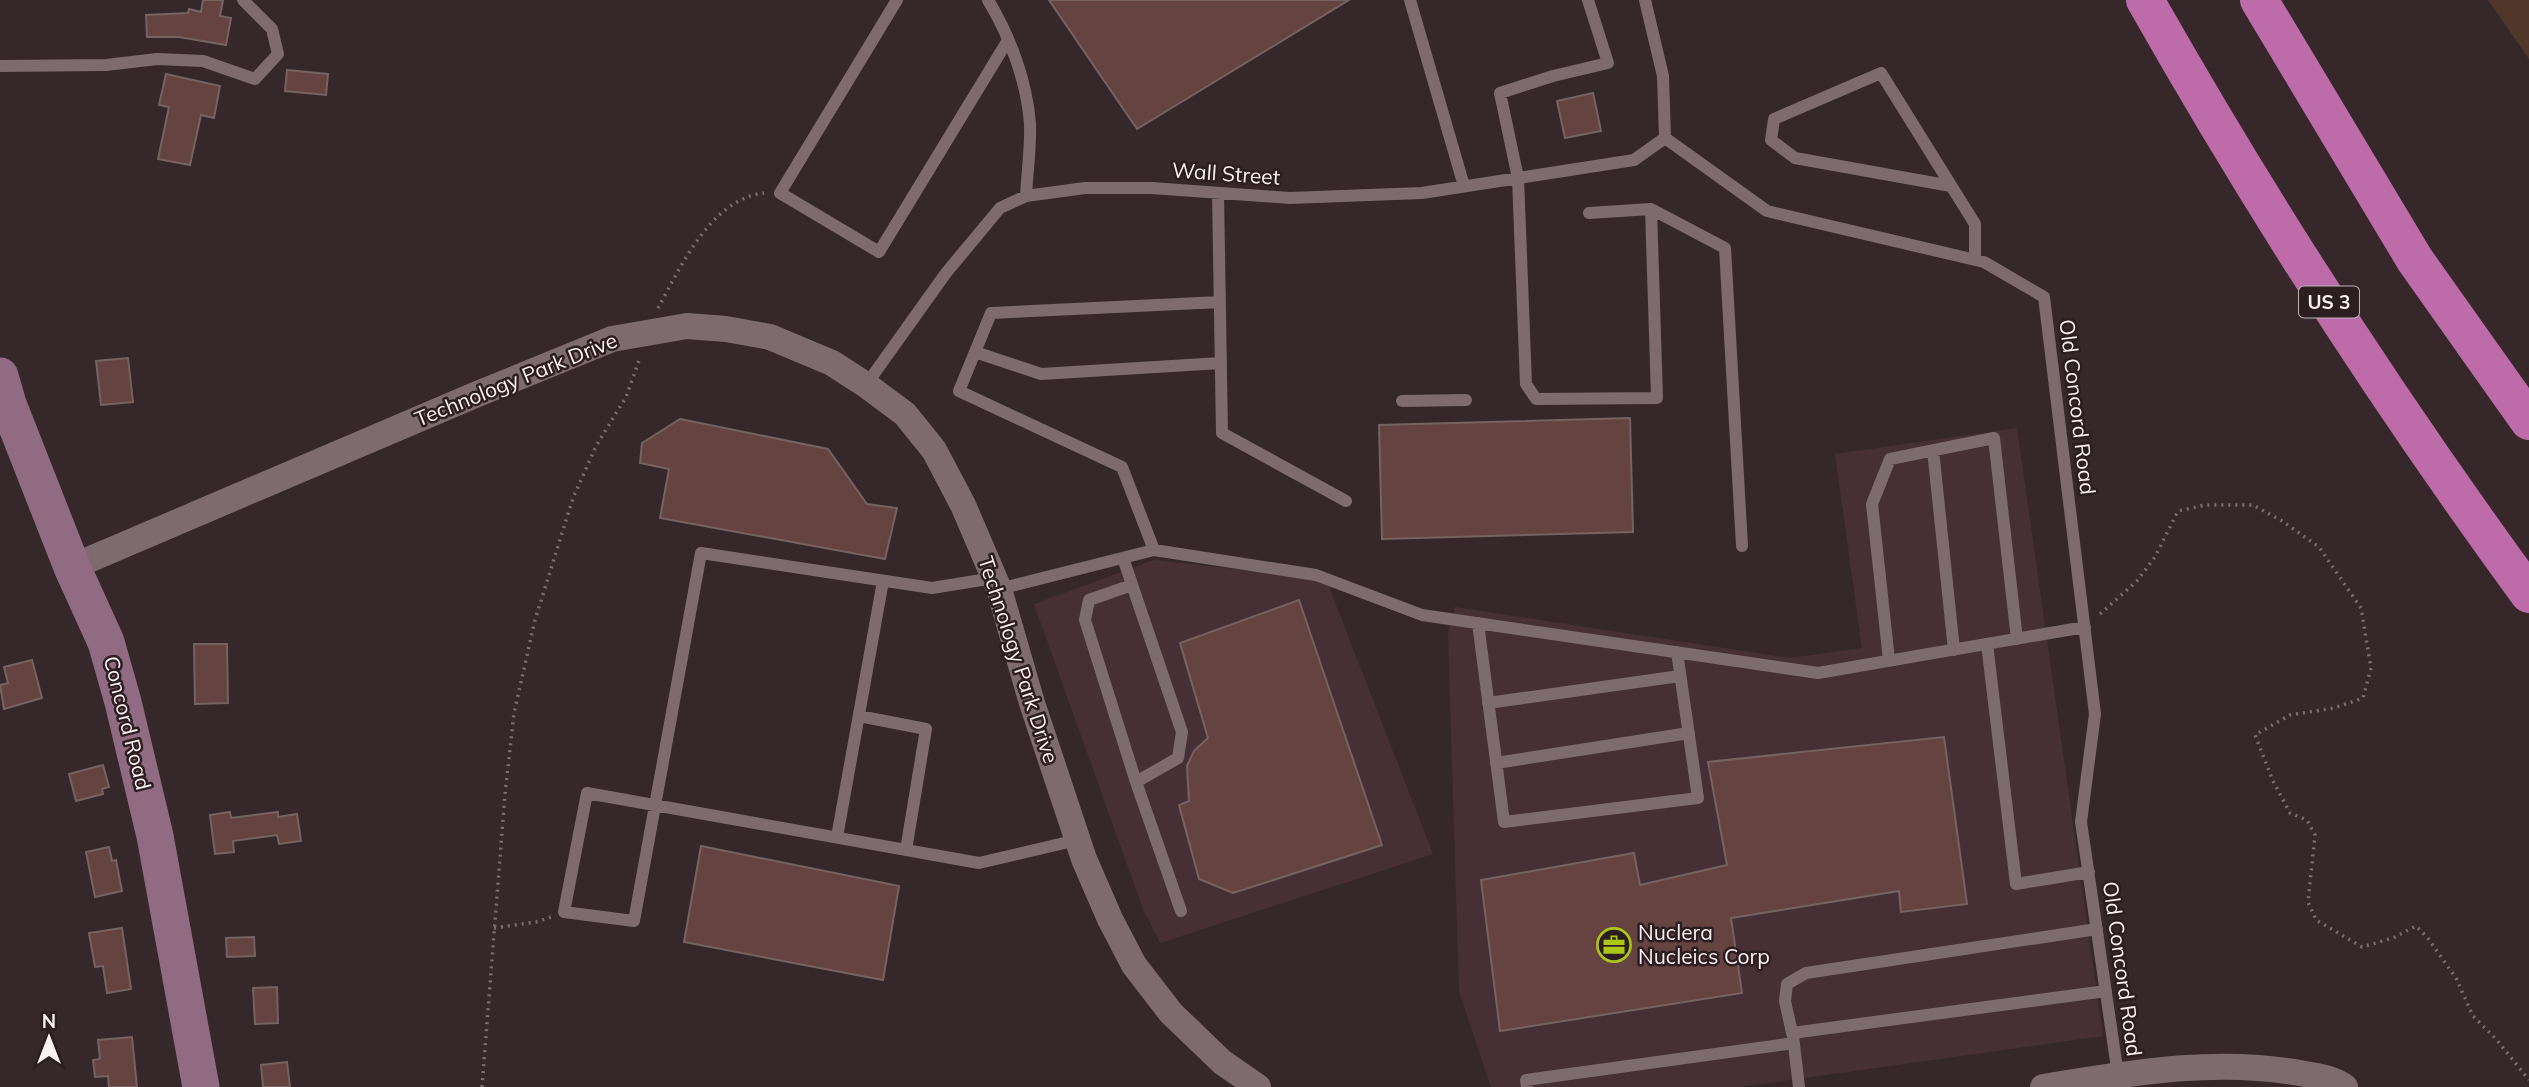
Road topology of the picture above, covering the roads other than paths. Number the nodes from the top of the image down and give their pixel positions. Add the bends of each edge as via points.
1 (243, 0) edge
2 (897, 0) edge
3 (988, 0) edge
4 (1410, 0) edge
5 (1588, 0) edge
6 (1645, 0) edge
7 (2145, 0) edge
8 (2259, 0) edge
9 (1008, 40) junction
10 (0, 66) edge
11 (1665, 138) junction
12 (1518, 178) junction
13 (1464, 186) junction
14 (1951, 186) junction
15 (1218, 193) junction
16 (1026, 196) junction
17 (1651, 209) junction
18 (1589, 213) dead end
19 (1975, 260) junction
20 (1220, 302) junction
21 (975, 352) junction
22 (1221, 363) junction
23 (0, 376) edge
24 (866, 385) junction
25 (1466, 400) dead end
26 (1402, 401) dead end
27 (2529, 421) edge
28 (1933, 450) junction
29 (1346, 501) dead end
30 (1742, 546) dead end
31 (1154, 550) junction
32 (1123, 558) junction
33 (72, 567) junction
34 (883, 581) junction
35 (997, 584) junction
36 (1132, 585) junction
37 (2529, 594) edge
38 (1478, 623) junction
39 (2085, 627) junction
40 (2017, 639) junction
41 (1987, 644) junction
42 (1954, 650) junction
43 (1677, 652) junction
44 (1889, 660) junction
45 (1681, 677) junction
46 (1488, 703) junction
47 (859, 716) junction
48 (1689, 733) junction
49 (1496, 763) junction
50 (1136, 782) junction
51 (655, 805) junction
52 (837, 837) junction
53 (1077, 840) junction
54 (906, 850) junction
55 (2089, 872) junction
56 (1181, 911) dead end
57 (2097, 929) junction
58 (2106, 991) junction
59 (1793, 1038) junction
60 (2118, 1075) junction
61 (201, 1087) edge
62 (1258, 1087) edge
63 (1527, 1087) edge
64 (1799, 1087) edge
65 (2043, 1087) edge
66 (2346, 1087) edge

1 - 10 lane via 272,29 278,54 255,79 203,61
2 - 9 lane via 780,192 879,252
3 - 9 lane
4 - 13 lane
5 - 12 lane via 1608,63 1500,93
6 - 11 lane via 1663,76
7 - 37 highway, US 3 via 2254,185 2364,357
8 - 27 highway via 2415,260
9 - 16 lane via 1023,83 1030,125
11 - 12 lane, Wall Street via 1634,160
11 - 19 lane, Old Concord Road via 1767,212
12 - 13 lane, Wall Street
12 - 17 lane via 1526,384 1536,399 1657,398
13 - 15 lane, Wall Street via 1422,193 1290,198
14 - 14 lane via 1881,73 1774,119 1771,140 1795,158
14 - 19 lane via 1975,224
15 - 16 lane, Wall Street via 1085,188
15 - 20 lane
16 - 24 lane, Wall Street via 1000,208 946,273
17 - 18 lane
17 - 30 lane via 1725,248
19 - 39 lane, Old Concord Road via 2044,297
20 - 21 lane via 991,313
20 - 22 lane
21 - 22 lane via 1041,373
21 - 31 lane via 959,391 1122,467
22 - 29 lane via 1222,433
23 - 33 main road, Concord Road
24 - 33 street, Technology Park Drive via 832,363 771,337 687,326 612,339
24 - 35 street, Technology Park Drive via 905,414 934,450
25 - 26 lane
28 - 40 lane via 1994,438
28 - 42 lane
28 - 44 lane via 1890,459 1872,504
31 - 32 lane
31 - 38 lane via 1316,575 1422,615
32 - 35 lane
32 - 36 lane
33 - 61 main road, Concord Road via 106,642 123,702 155,836
34 - 35 lane via 932,588
34 - 47 lane
34 - 51 lane via 701,553
35 - 53 street, Technology Park Drive
36 - 50 lane via 1182,732 1178,758
36 - 50 lane via 1089,600 1085,620
38 - 43 lane
38 - 46 lane
39 - 40 lane
39 - 55 lane, Old Concord Road via 2095,714 2081,822
40 - 41 lane
41 - 42 lane
41 - 55 lane via 2016,884
42 - 44 lane
43 - 44 lane via 1818,673
43 - 45 lane
45 - 46 lane
45 - 48 lane
46 - 49 lane
47 - 52 lane
47 - 54 lane via 926,729
48 - 49 lane
48 - 49 lane via 1698,799 1504,822
50 - 56 lane
51 - 51 lane via 634,921 565,912 587,793
51 - 52 lane
52 - 54 lane
53 - 54 lane via 979,863
53 - 62 street, Technology Park Drive via 1134,965 1171,1013 1222,1062
55 - 57 lane, Old Concord Road
57 - 58 lane, Old Concord Road
57 - 59 lane via 1806,973 1787,984
58 - 59 lane
58 - 60 lane, Old Concord Road
59 - 63 lane via 1526,1080
59 - 64 lane
60 - 65 street
60 - 66 street via 2250,1066 2336,1081

